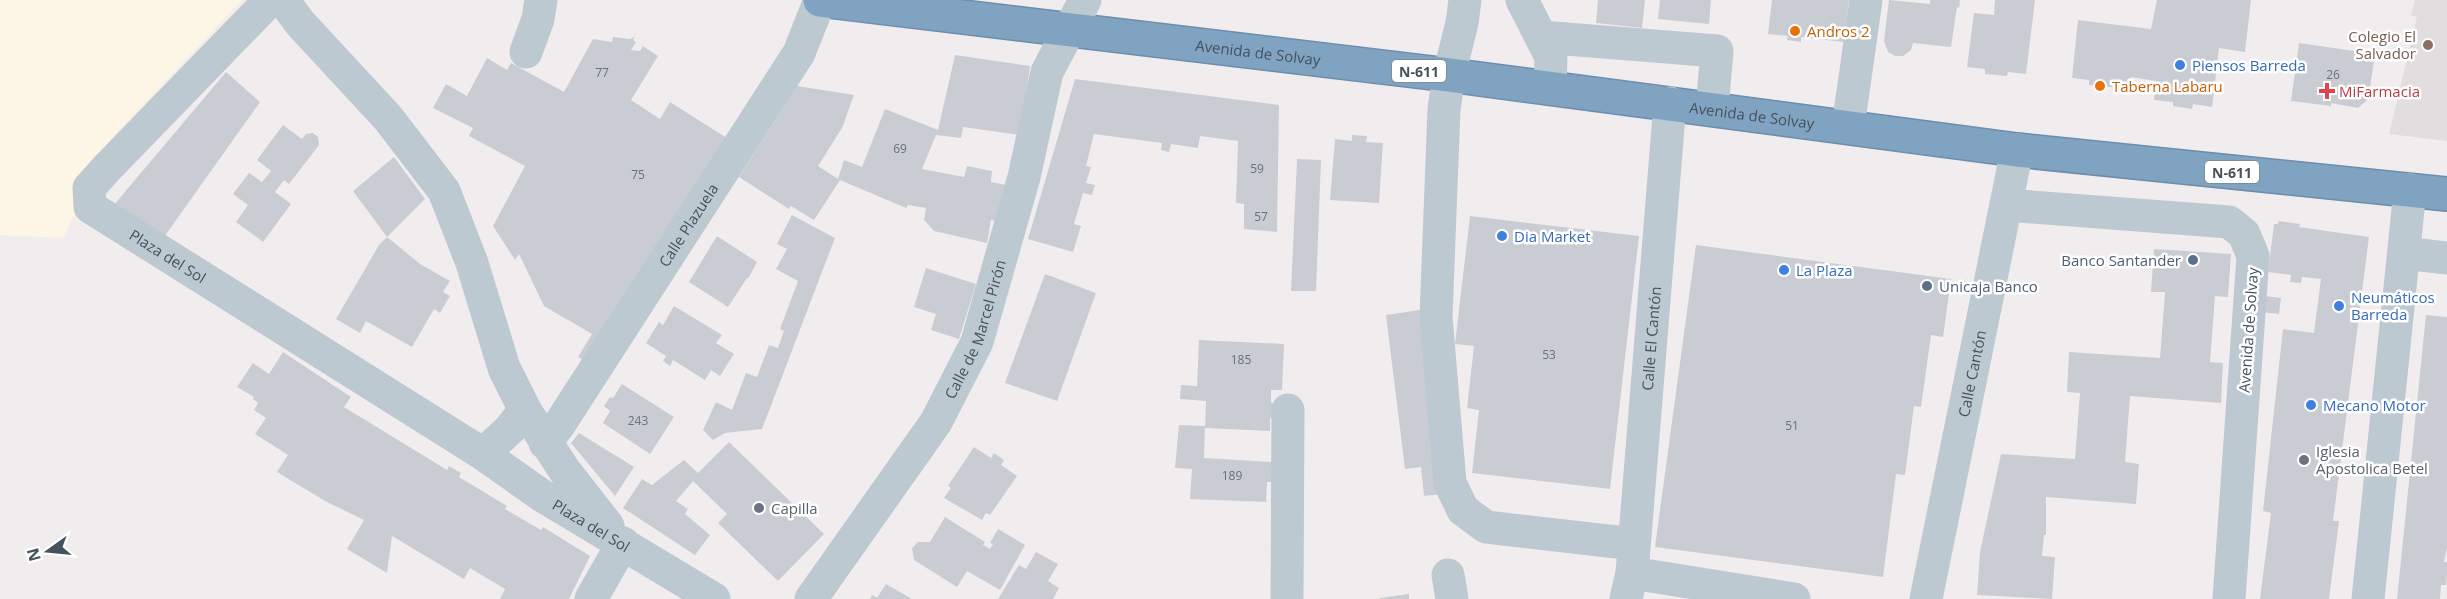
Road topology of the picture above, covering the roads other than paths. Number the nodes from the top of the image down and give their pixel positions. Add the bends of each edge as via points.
1 (270, 0) edge
2 (283, 0) edge
3 (541, 0) edge
4 (820, 0) edge
5 (1085, 0) edge
6 (1465, 0) edge
7 (1522, 0) edge
8 (1866, 0) edge
9 (925, 6) edge
10 (1069, 28) junction
11 (1541, 37) junction
12 (526, 52) dead end
13 (1449, 75) junction
14 (1550, 88) junction
15 (1670, 103) junction
16 (1712, 108) junction
17 (1848, 127) junction
18 (2017, 150) junction
19 (2410, 190) junction
20 (2447, 194) edge
21 (2006, 205) junction
22 (2404, 253) junction
23 (2447, 258) edge
24 (525, 410) junction
25 (1288, 410) dead end
26 (545, 442) junction
27 (483, 454) junction
28 (623, 543) junction
29 (1631, 572) edge
30 (591, 599) edge
31 (714, 599) edge
32 (811, 599) edge
33 (1287, 599) edge
34 (1794, 599) edge
35 (1926, 599) edge
36 (2229, 599) edge
37 (2368, 599) edge

1 - 27 street, Plaza del Sol via 89,188 90,207
2 - 24 street, Plaza del Sol via 388,118 444,191 472,262 504,368
3 - 12 street
4 - 9 highway, Avenida de Solvay / N-611
4 - 26 street, Calle Plazuela via 799,53
5 - 10 street
6 - 13 street
7 - 11 street
8 - 17 street
9 - 10 highway, Avenida de Solvay / N-611
10 - 13 highway, Avenida de Solvay / N-611
10 - 32 street, Calle de Marcel Pirón via 1047,72 1024,177 977,342 936,422
11 - 14 street via 1551,57
11 - 16 street via 1717,51
13 - 14 highway, Avenida de Solvay / N-611
13 - 29 street via 1436,317 1450,483 1463,510 1486,527
14 - 15 highway, Avenida de Solvay / N-611
15 - 16 highway, Avenida de Solvay / N-611
15 - 29 street, Calle El Cantón
16 - 17 highway, Avenida de Solvay / N-611
17 - 18 highway, Avenida de Solvay / N-611
18 - 19 highway, Avenida de Solvay / N-611
18 - 21 street, Calle Cantón
19 - 20 highway, Avenida de Solvay / N-611
19 - 22 street
21 - 35 street, Calle Cantón
21 - 36 street, Avenida de Solvay via 2229,222 2244,234 2253,256
22 - 23 street
22 - 37 street
24 - 26 street, Plaza del Sol
24 - 27 street
25 - 33 street
26 - 28 street, Plaza del Sol
27 - 28 street, Plaza del Sol via 541,495
28 - 30 street
28 - 31 street
29 - 34 street

